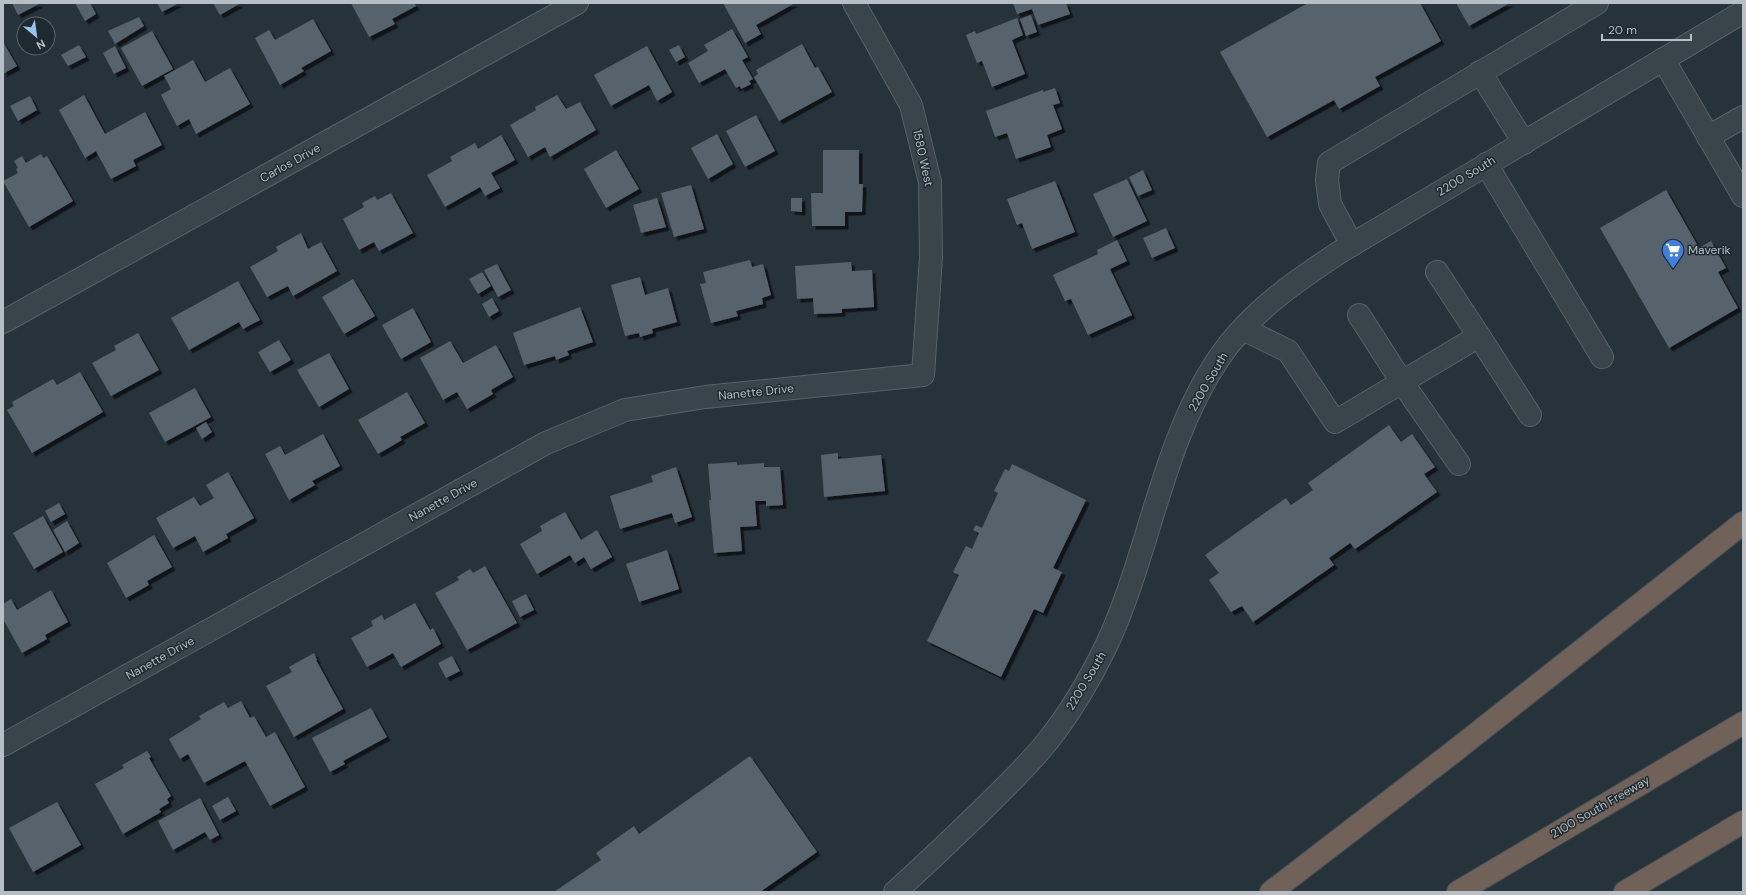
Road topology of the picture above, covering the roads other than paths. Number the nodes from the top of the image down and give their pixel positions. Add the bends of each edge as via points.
1 (577, 3) edge
2 (854, 3) edge
3 (1597, 3) edge
4 (1739, 3) edge
5 (1743, 10) edge
6 (1663, 59) junction
7 (1480, 72) junction
8 (1743, 117) edge
9 (1708, 137) junction
10 (1524, 142) junction
11 (1486, 164) junction
12 (1743, 196) edge
13 (1352, 245) junction
14 (1436, 272) dead end
15 (1359, 315) dead end
16 (3, 322) edge
17 (1244, 329) junction
18 (1479, 336) junction
19 (1602, 357) dead end
20 (923, 376) joint
21 (1402, 382) junction
22 (1530, 415) dead end
23 (1459, 464) dead end
24 (1743, 523) edge
25 (1743, 724) edge
26 (3, 745) edge
27 (1743, 822) edge
28 (895, 892) edge
29 (1271, 892) edge
30 (1458, 892) edge
31 (1625, 892) edge

1 - 16 street, Carlos Drive
2 - 20 street, 1580 West via 911,105 930,182 931,257
3 - 7 street
4 - 5 street
5 - 6 street, 2200 South
6 - 9 street
6 - 10 street, 2200 South
7 - 10 street
7 - 13 street via 1329,163 1327,180 1330,204
8 - 9 street
9 - 12 street
10 - 11 street, 2200 South
11 - 13 street, 2200 South
11 - 19 street
13 - 17 street, 2200 South via 1295,282 1266,306
14 - 18 street
15 - 21 street
17 - 21 street via 1288,351 1335,422
17 - 28 street, 2200 South via 1220,357 1196,397 1174,452 1130,592 1106,647 1076,700 1047,742 1005,788
18 - 21 street
18 - 22 street
20 - 26 street, Nanette Drive via 705,397 625,410 546,443
21 - 23 street
24 - 29 highway
25 - 30 highway, 2100 South Freeway
27 - 31 highway

